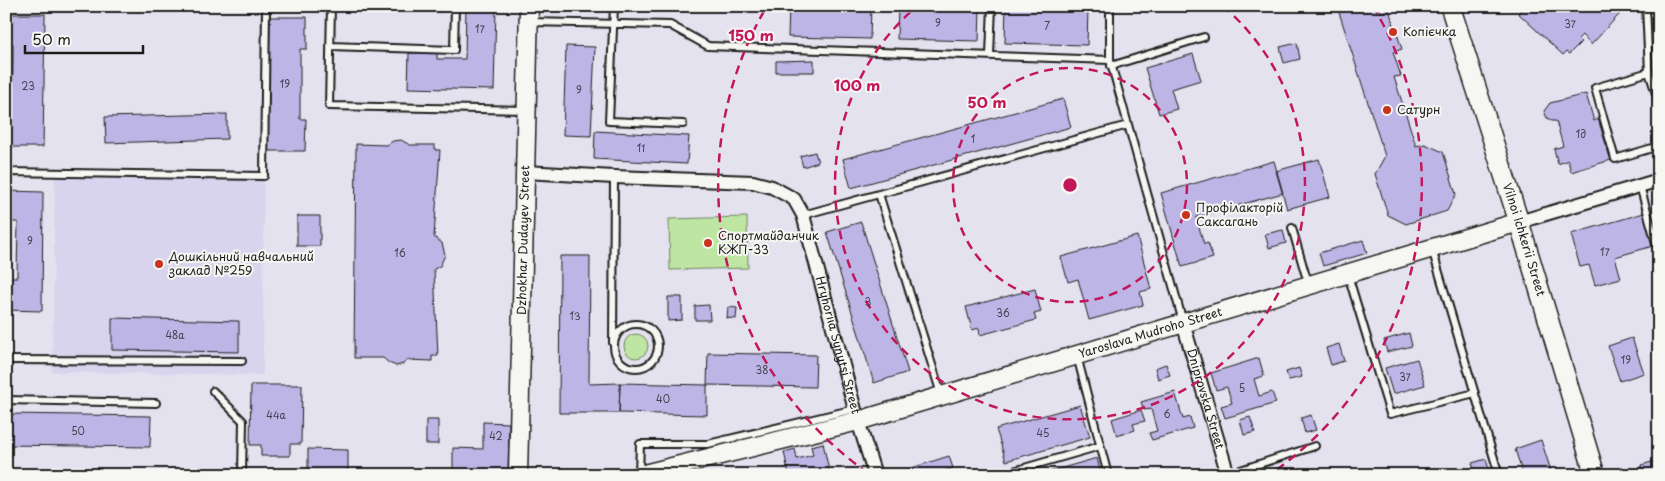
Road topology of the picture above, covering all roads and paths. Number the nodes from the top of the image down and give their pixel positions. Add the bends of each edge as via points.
1 (266, 6) edge
2 (331, 6) edge
3 (455, 6) edge
4 (614, 6) edge
5 (992, 6) edge
6 (1110, 6) edge
7 (1450, 6) edge
8 (1646, 6) edge
9 (529, 14) edge
10 (613, 24) junction
11 (1204, 37) dead end
12 (330, 46) junction
13 (990, 55) junction
14 (1111, 63) junction
15 (1649, 72) junction
16 (1659, 103) edge
17 (527, 110) junction
18 (683, 124) dead end
19 (1128, 125) junction
20 (1659, 146) edge
21 (6, 172) edge
22 (525, 172) junction
23 (614, 177) junction
24 (1659, 180) edge
25 (1640, 186) junction
26 (879, 194) junction
27 (803, 215) junction
28 (1519, 222) junction
29 (1292, 228) dead end
30 (1432, 248) junction
31 (1659, 254) edge
32 (1348, 273) junction
33 (1311, 285) junction
34 (1183, 323) junction
35 (613, 343) junction
36 (1077, 355) junction
37 (6, 360) edge
38 (242, 361) dead end
39 (213, 391) dead end
40 (1475, 393) junction
41 (941, 396) junction
42 (6, 400) edge
43 (156, 403) dead end
44 (857, 415) junction
45 (1100, 446) junction
46 (1315, 446) dead end
47 (1228, 474) edge
48 (242, 475) edge
49 (518, 475) edge
50 (640, 475) edge
51 (875, 475) edge
52 (1000, 475) edge
53 (1108, 475) edge
54 (1499, 475) edge
55 (1595, 475) edge

1 - 21 lane via 264,176
2 - 12 lane
3 - 12 lane via 454,50
4 - 10 lane
5 - 13 lane
6 - 14 lane
7 - 28 main road, Vilnoi Ichkerii Street
8 - 15 lane
9 - 10 lane
9 - 17 street, Dzhokhar Dudayev Street
10 - 13 lane via 670,25 708,46
10 - 18 lane via 609,121
11 - 14 lane
12 - 17 lane via 329,106
13 - 14 lane
14 - 19 lane
15 - 16 lane
15 - 20 lane via 1595,88 1615,159
17 - 22 street, Dzhokhar Dudayev Street
19 - 26 lane
19 - 34 lane
22 - 23 street
22 - 49 street, Dzhokhar Dudayev Street
23 - 27 street via 753,182 772,187 794,199
23 - 35 lane
24 - 25 street, Yaroslava Mudroho Street
25 - 28 street, Yaroslava Mudroho Street
25 - 31 lane
26 - 27 lane
26 - 41 lane
27 - 44 street, Hryhoriia Synytsi Street
28 - 30 street, Yaroslava Mudroho Street
28 - 55 main road, Vilnoi Ichkerii Street
29 - 33 lane
30 - 32 street, Yaroslava Mudroho Street
30 - 40 lane
32 - 33 street, Yaroslava Mudroho Street
32 - 40 lane via 1390,414
33 - 34 street, Yaroslava Mudroho Street
34 - 36 street, Yaroslava Mudroho Street
34 - 47 street, Dniprovska Street
35 - 35 lane via 620,329 640,323 649,327 656,336 658,351 645,366 634,368 616,358
36 - 41 street, Yaroslava Mudroho Street
36 - 45 lane
37 - 38 lane
39 - 48 lane via 243,421
40 - 54 lane
41 - 44 street, Yaroslava Mudroho Street
42 - 43 lane
44 - 50 street, Yaroslava Mudroho Street via 682,467
44 - 50 lane via 708,444 640,444
44 - 51 street, Hryhoriia Synytsi Street
45 - 52 lane
45 - 53 lane
46 - 47 lane

